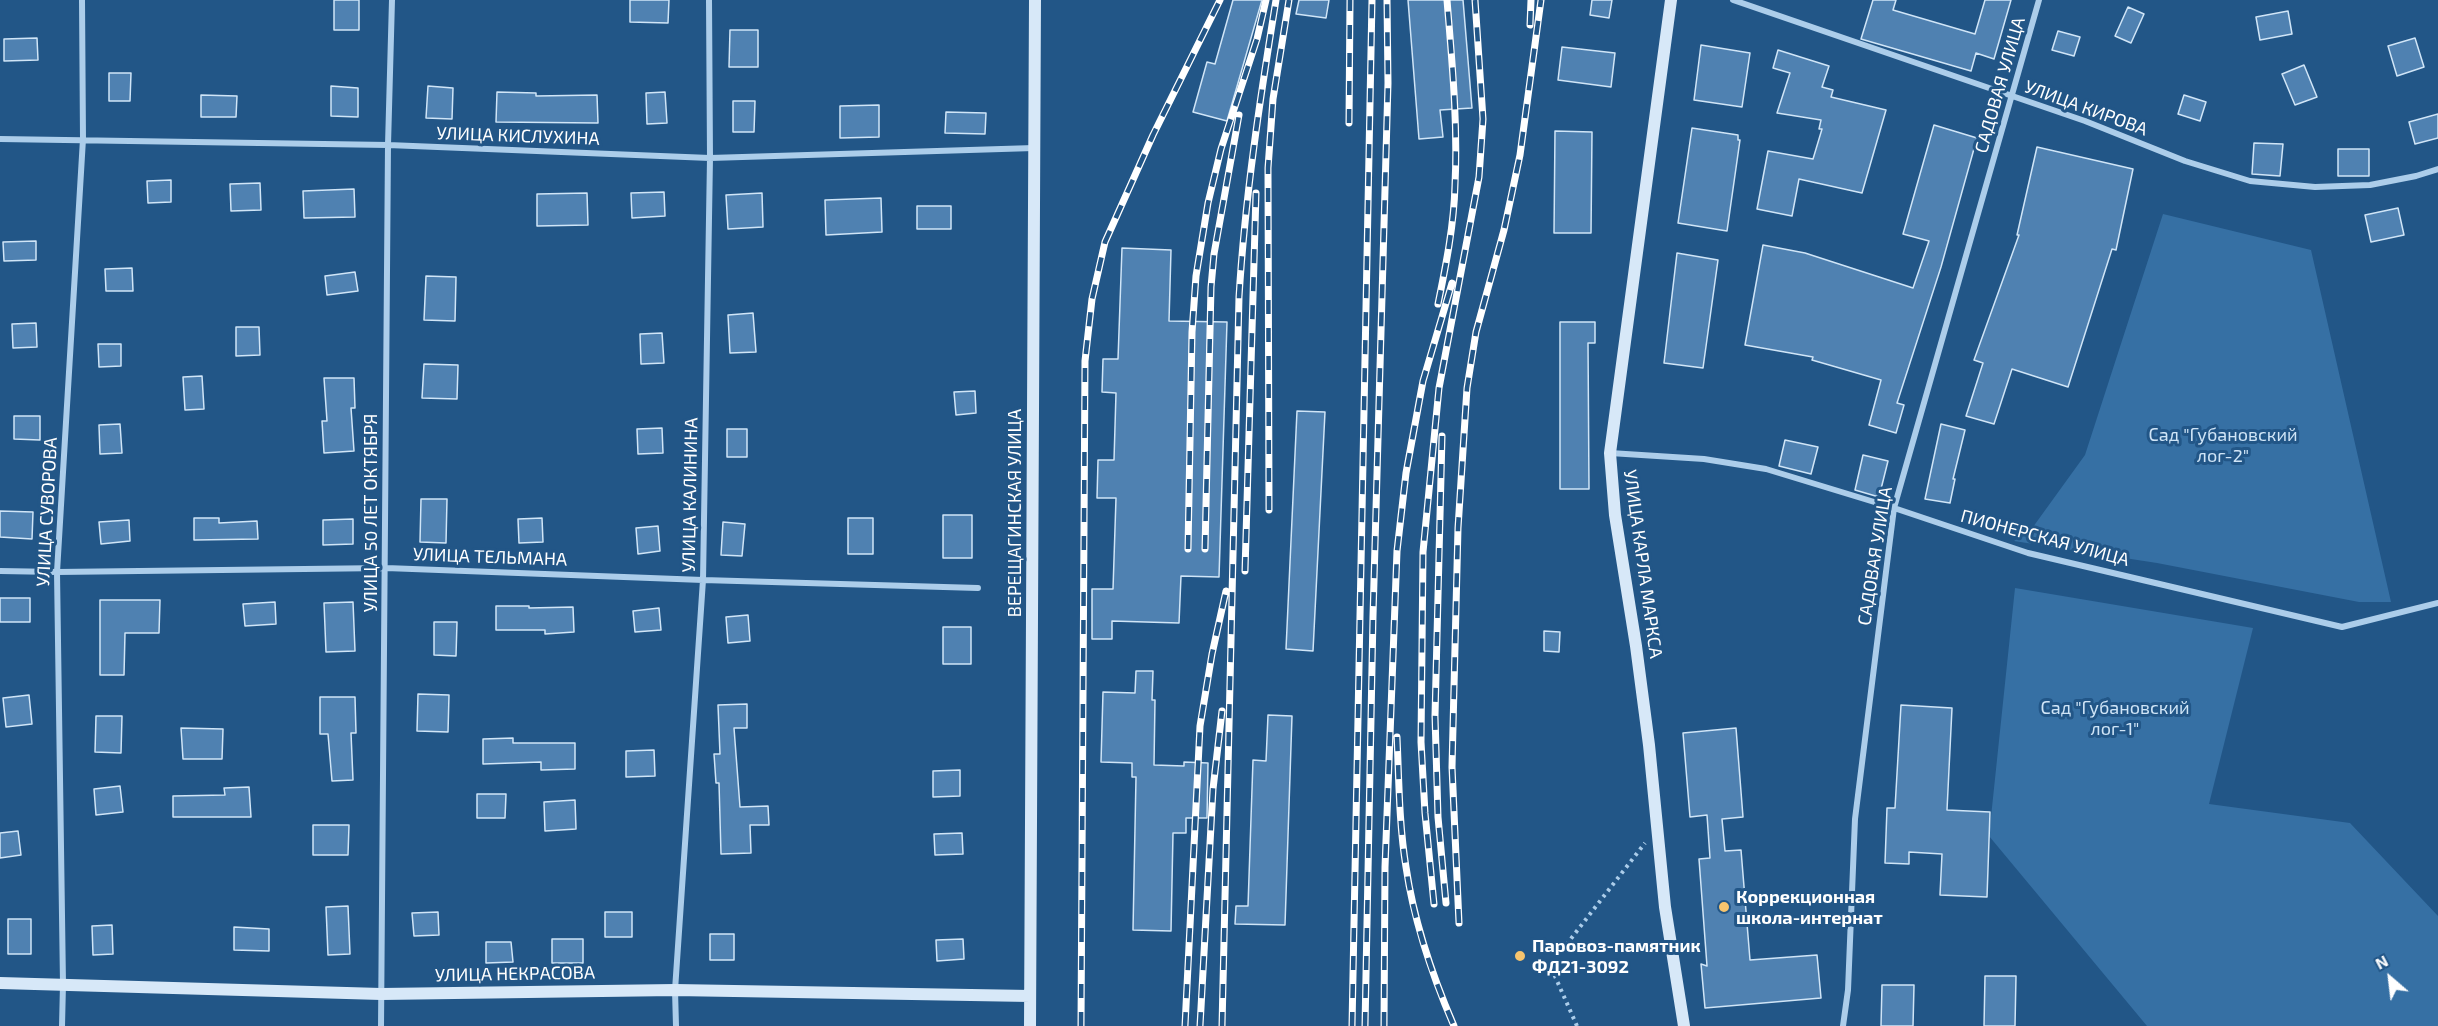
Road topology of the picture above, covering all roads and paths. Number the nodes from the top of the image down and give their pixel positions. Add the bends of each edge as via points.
1 (82, 0) edge
2 (392, 0) edge
3 (709, 0) edge
4 (1035, 0) edge
5 (1671, 0) edge
6 (1733, 0) edge
7 (2039, 0) edge
8 (2013, 97) junction
9 (0, 139) edge
10 (83, 139) junction
11 (388, 145) junction
12 (1035, 148) junction
13 (710, 158) junction
14 (2438, 169) edge
15 (1610, 453) junction
16 (1894, 508) junction
17 (386, 568) junction
18 (0, 571) edge
19 (57, 572) junction
20 (704, 580) junction
21 (978, 588) dead end
22 (2438, 603) edge
23 (1658, 836) junction
24 (0, 982) edge
25 (63, 984) junction
26 (675, 990) junction
27 (381, 994) junction
28 (1030, 996) junction
29 (62, 1026) edge
30 (381, 1026) edge
31 (676, 1026) edge
32 (1030, 1026) edge
33 (1576, 1026) edge
34 (1684, 1026) edge
35 (1843, 1026) edge

1 - 10 street, УЛИЦА СУВОРОВА
2 - 11 street, УЛИЦА 50 ЛЕТ ОКТЯБРЯ
3 - 13 street, УЛИЦА КАЛИНИНА
4 - 12 main road, ВЕРЕЩАГИНСКАЯ УЛИЦА
5 - 15 main road, УЛИЦА КАРЛА МАРКСА
6 - 8 street, УЛИЦА КИРОВА
7 - 8 street, САДОВАЯ УЛИЦА
8 - 14 street, УЛИЦА КИРОВА via 2250,181 2315,187 2370,185
8 - 16 street, САДОВАЯ УЛИЦА
9 - 10 street, УЛИЦА КИСЛУХИНА
10 - 11 street, УЛИЦА КИСЛУХИНА
10 - 19 street, УЛИЦА СУВОРОВА
11 - 13 street, УЛИЦА КИСЛУХИНА
11 - 17 street, УЛИЦА 50 ЛЕТ ОКТЯБРЯ
12 - 13 street, УЛИЦА КИСЛУХИНА
12 - 28 main road, ВЕРЕЩАГИНСКАЯ УЛИЦА
13 - 20 street, УЛИЦА КАЛИНИНА
15 - 16 street, ПИОНЕРСКАЯ УЛИЦА via 1704,459 1766,469
15 - 23 main road, УЛИЦА КАРЛА МАРКСА
16 - 22 street, ПИОНЕРСКАЯ УЛИЦА via 2028,553 2342,627
16 - 35 street, САДОВАЯ УЛИЦА via 1855,819
17 - 19 street, УЛИЦА ТЕЛЬМАНА
17 - 20 street, УЛИЦА ТЕЛЬМАНА
17 - 27 street, УЛИЦА 50 ЛЕТ ОКТЯБРЯ
18 - 19 street, УЛИЦА ТЕЛЬМАНА
19 - 25 street, УЛИЦА СУВОРОВА
20 - 21 street, УЛИЦА ТЕЛЬМАНА
20 - 26 street, УЛИЦА КАЛИНИНА
23 - 33 path via 1649,836 1556,958 1554,974
23 - 34 main road, УЛИЦА КАРЛА МАРКСА
24 - 25 main road, УЛИЦА НЕКРАСОВА
25 - 27 main road, УЛИЦА НЕКРАСОВА
25 - 29 street, УЛИЦА СУВОРОВА
26 - 27 main road, УЛИЦА НЕКРАСОВА
26 - 28 main road, УЛИЦА НЕКРАСОВА
26 - 31 street, УЛИЦА КАЛИНИНА
27 - 30 street, УЛИЦА 50 ЛЕТ ОКТЯБРЯ
28 - 32 main road, ВЕРЕЩАГИНСКАЯ УЛИЦА

